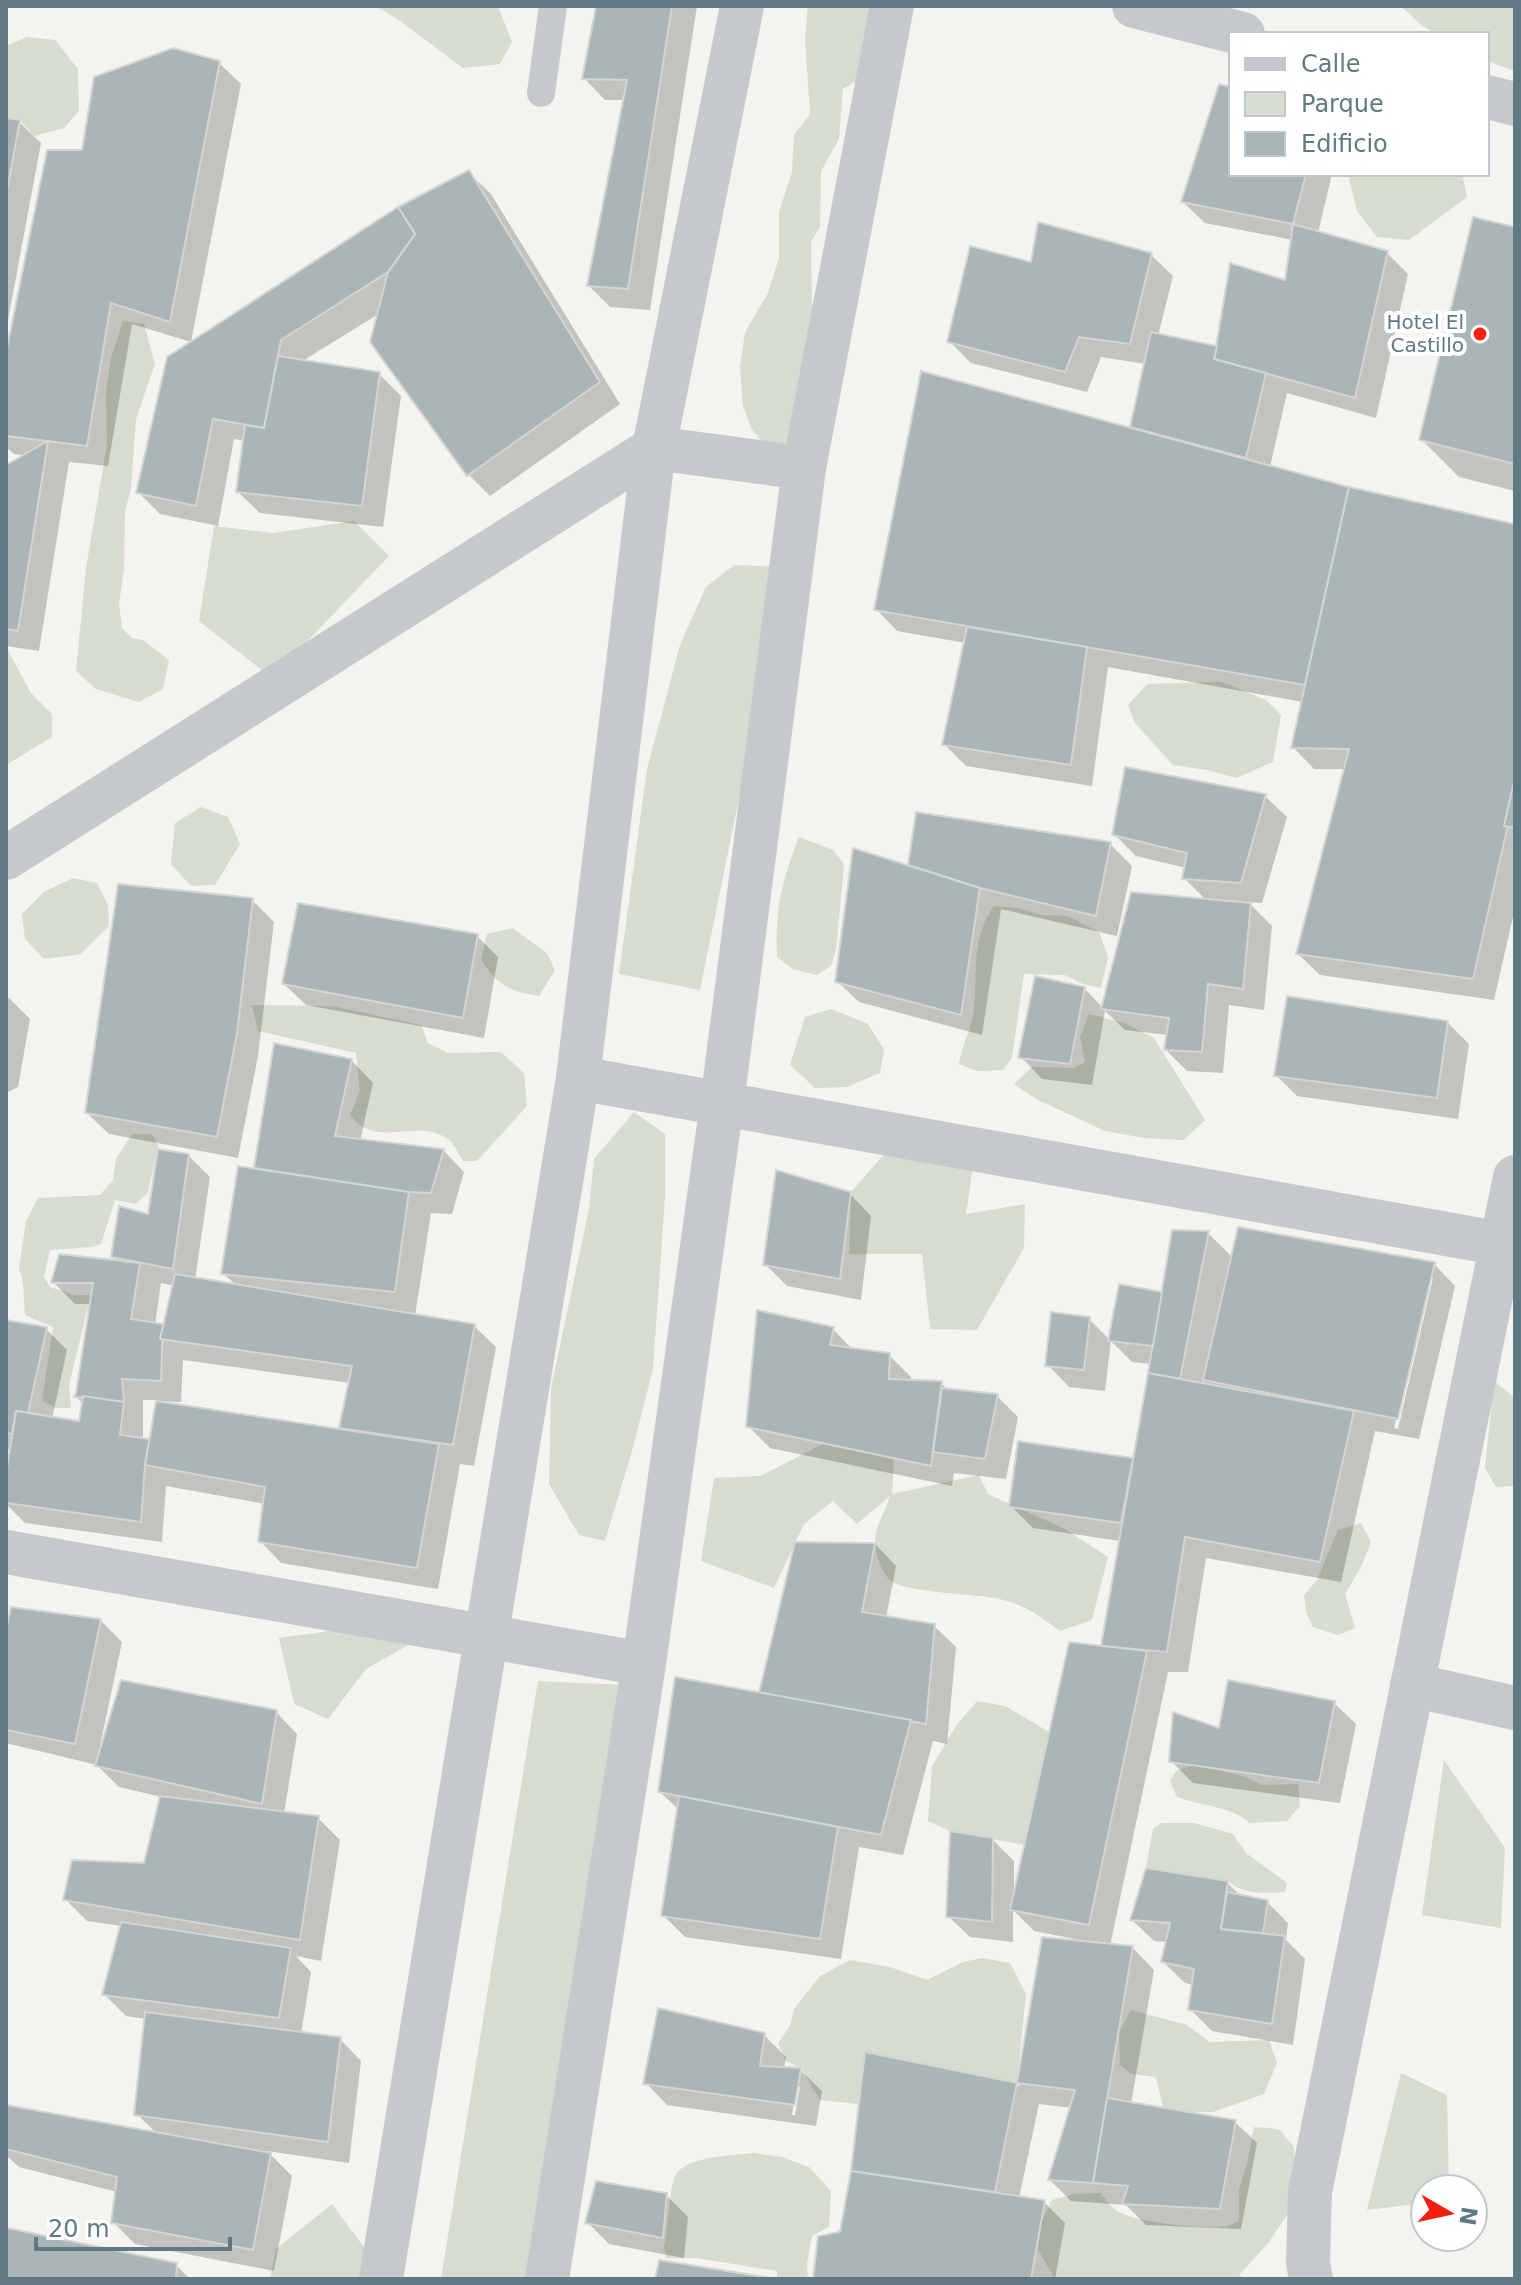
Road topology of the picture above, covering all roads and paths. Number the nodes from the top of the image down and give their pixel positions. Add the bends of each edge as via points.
1 (553, 6) edge
2 (742, 6) edge
3 (892, 6) edge
4 (1134, 6) edge
5 (1235, 32) edge
6 (541, 93) dead end
7 (1489, 98) edge
8 (1515, 104) edge
9 (654, 448) junction
10 (804, 468) junction
11 (6, 858) edge
12 (578, 1078) junction
13 (722, 1103) junction
14 (1515, 1177) edge
15 (1502, 1244) junction
16 (6, 1552) edge
17 (485, 1638) junction
18 (644, 1664) junction
19 (1412, 1685) junction
20 (1515, 1708) edge
21 (381, 2279) edge
22 (547, 2279) edge
23 (1311, 2279) edge

1 - 6 lane
2 - 9 street
3 - 10 street
4 - 5 street
7 - 8 street
9 - 10 street
9 - 11 street
9 - 12 street
10 - 13 street
12 - 13 street
12 - 17 street
13 - 15 street
13 - 18 street
14 - 15 street
15 - 19 street
16 - 17 street
17 - 18 street
17 - 21 street
18 - 22 street
19 - 20 street
19 - 23 street via 1310,2192

